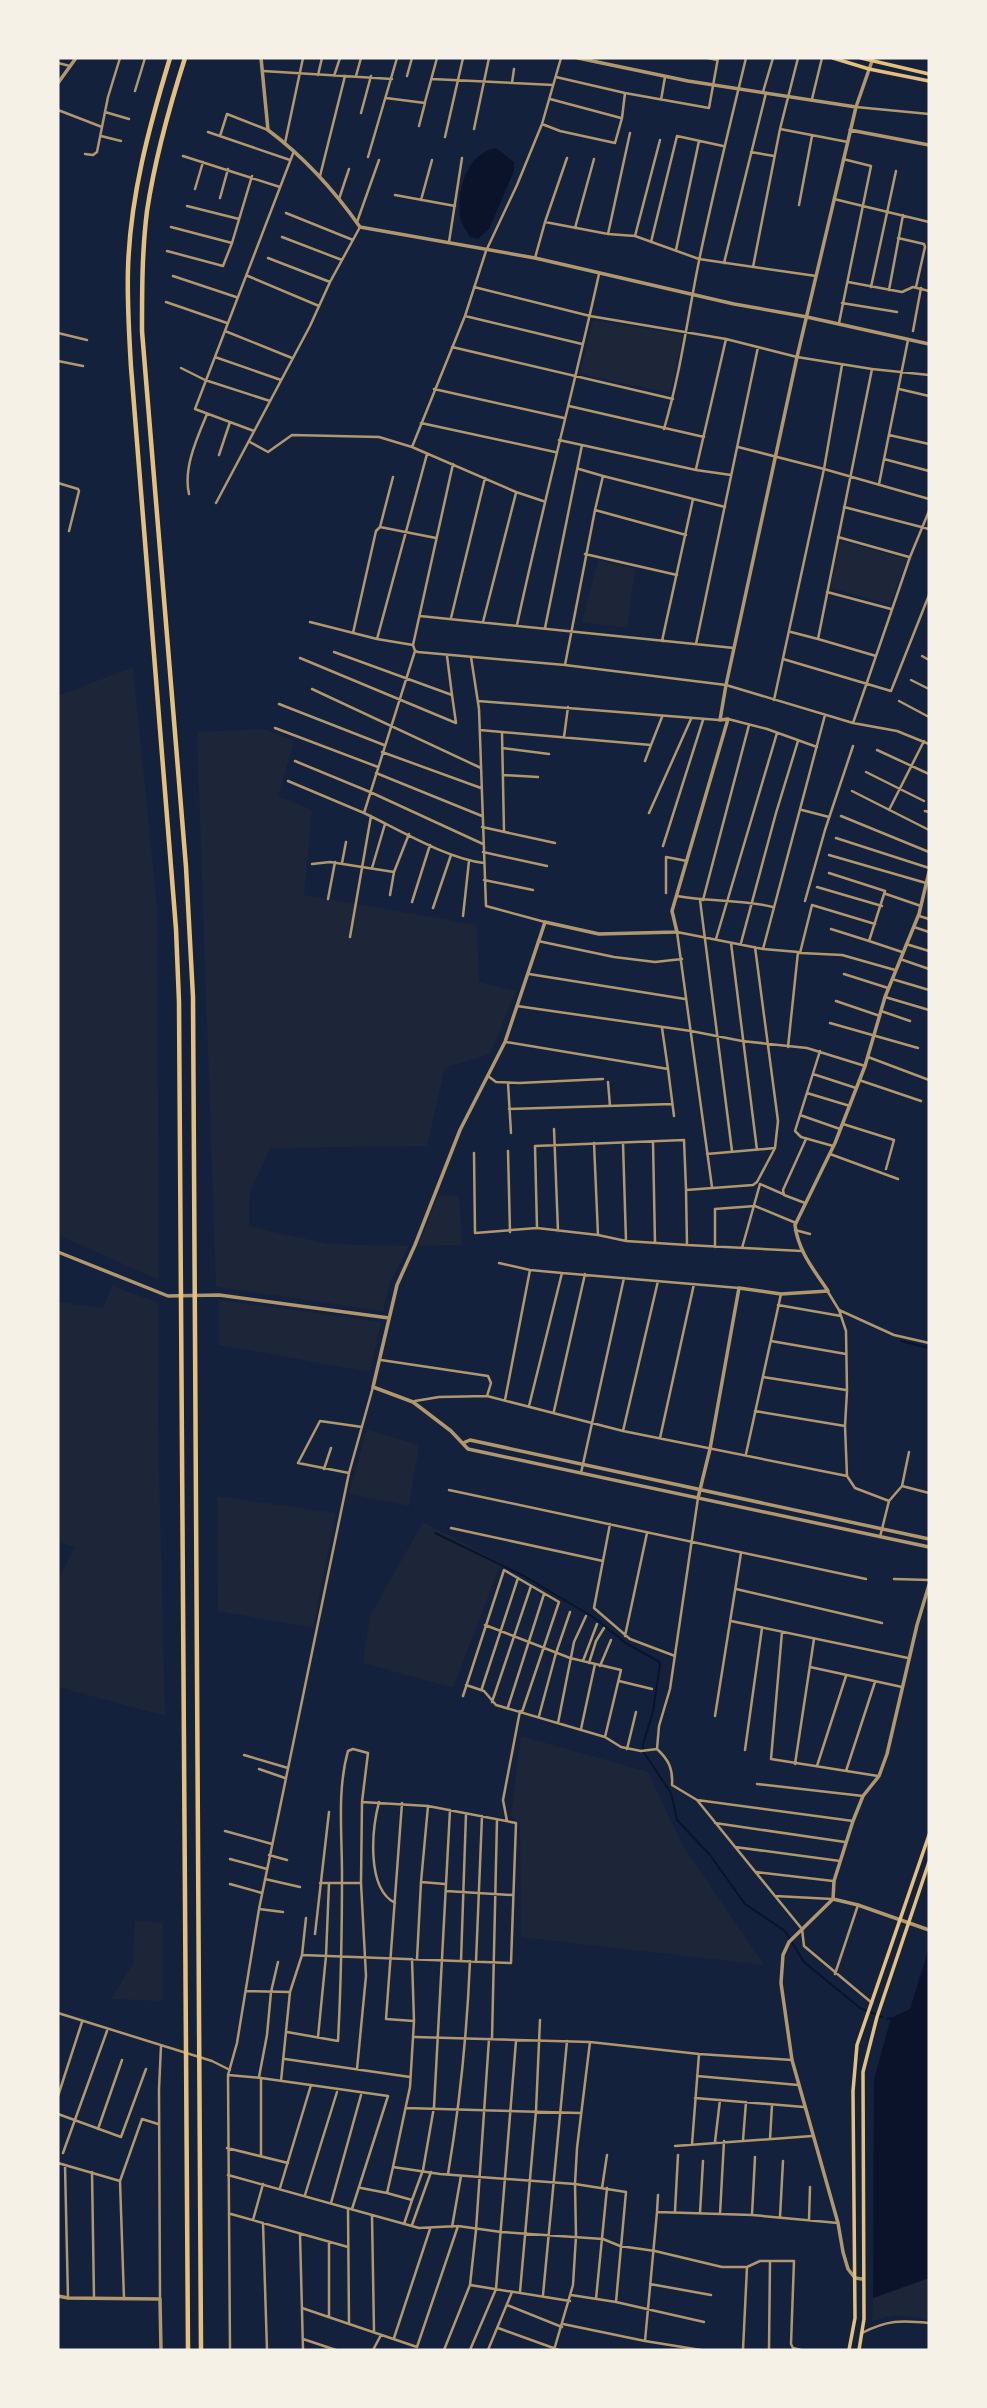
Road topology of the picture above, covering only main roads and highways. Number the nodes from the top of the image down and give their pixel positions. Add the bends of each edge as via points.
1 (170, 58) edge
2 (186, 58) edge
3 (833, 58) edge
4 (860, 58) edge
5 (929, 74) edge
6 (929, 80) edge
7 (929, 1835) edge
8 (929, 1862) edge
9 (188, 2350) edge
10 (201, 2350) edge
11 (849, 2350) edge
12 (859, 2350) edge

1 - 9 highway via 141,166 128,292 178,1002
2 - 10 highway via 162,133 147,213 142,331 193,997
3 - 6 main road
4 - 5 main road
7 - 11 main road via 857,2045 853,2072 855,2318
8 - 12 main road via 863,2072 864,2319

